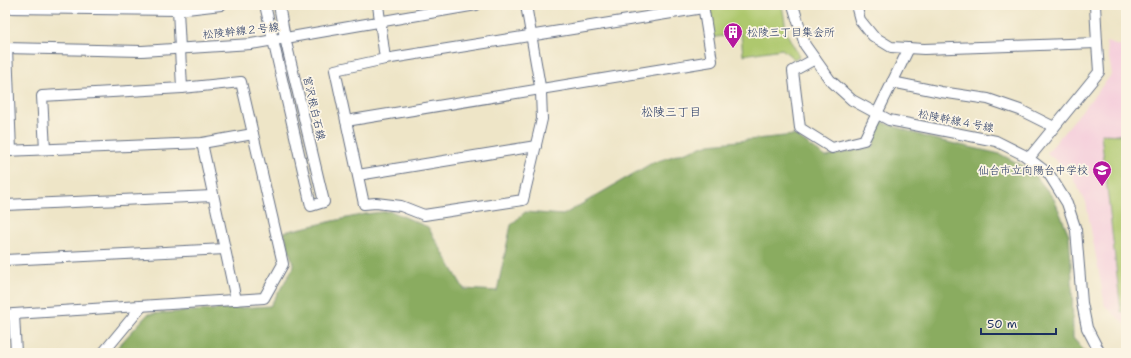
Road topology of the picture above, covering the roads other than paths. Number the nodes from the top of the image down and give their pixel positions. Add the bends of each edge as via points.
1 (221, 5) edge
2 (265, 5) edge
3 (279, 5) edge
4 (378, 5) edge
5 (476, 5) edge
6 (526, 5) edge
7 (793, 5) edge
8 (856, 5) edge
9 (1095, 5) edge
10 (37, 7) edge
11 (703, 7) edge
12 (5, 8) edge
13 (178, 10) junction
14 (380, 20) junction
15 (532, 37) junction
16 (285, 38) junction
17 (273, 41) junction
18 (1097, 43) junction
19 (6, 48) edge
20 (909, 48) junction
21 (180, 49) junction
22 (385, 59) junction
23 (815, 59) junction
24 (892, 82) junction
25 (182, 88) junction
26 (541, 89) junction
27 (877, 114) junction
28 (346, 121) junction
29 (1054, 127) junction
30 (253, 134) junction
31 (202, 143) junction
32 (536, 146) junction
33 (46, 149) junction
34 (8, 151) edge
35 (1029, 158) junction
36 (358, 176) junction
37 (213, 196) junction
38 (5, 205) edge
39 (225, 249) junction
40 (5, 260) edge
41 (236, 300) junction
42 (142, 306) junction
43 (10, 315) edge
44 (16, 353) edge
45 (103, 353) edge
46 (1100, 353) edge

1 - 13 street
2 - 17 street
3 - 16 street, 宮沢根白石線
4 - 14 street
5 - 14 street, 松陵幹線２号線
6 - 15 street
7 - 23 street, 松陵幹線４号線 via 805,45
8 - 20 street via 860,20 873,36 891,47
9 - 18 street
10 - 12 street
10 - 13 street
11 - 15 street
11 - 26 street via 712,61
13 - 21 street
14 - 16 street, 松陵幹線２号線
14 - 22 street
15 - 22 street
15 - 26 street
16 - 17 street, 松陵幹線２号線
16 - 17 street, 宮沢根白石線 via 324,202 310,206
17 - 21 street, 松陵幹線２号線
18 - 20 street
18 - 29 street via 1099,72
19 - 21 street, 松陵幹線２号線 via 142,51
19 - 34 street
20 - 24 street
21 - 25 street
22 - 28 street via 335,70
23 - 27 street, 松陵幹線４号線 via 830,80 852,100
23 - 27 street via 793,71 800,128 832,148 864,140
24 - 27 street
24 - 29 street via 988,99 1020,110
25 - 30 street via 241,82
25 - 33 street via 42,96
26 - 28 street
26 - 32 street via 542,119
27 - 35 street, 松陵幹線４号線 via 889,120 996,141
28 - 36 street
29 - 35 street
30 - 31 street
30 - 41 street via 283,264 264,298
31 - 33 street
31 - 37 street
32 - 36 street
32 - 36 street via 523,200 424,215 401,206 364,204
33 - 34 street
35 - 46 street, 松陵幹線４号線 via 1049,174 1067,203 1076,230 1082,303 1087,328
37 - 38 street
37 - 39 street
39 - 40 street
39 - 41 street
41 - 42 street
42 - 43 street
42 - 45 street
43 - 44 street

